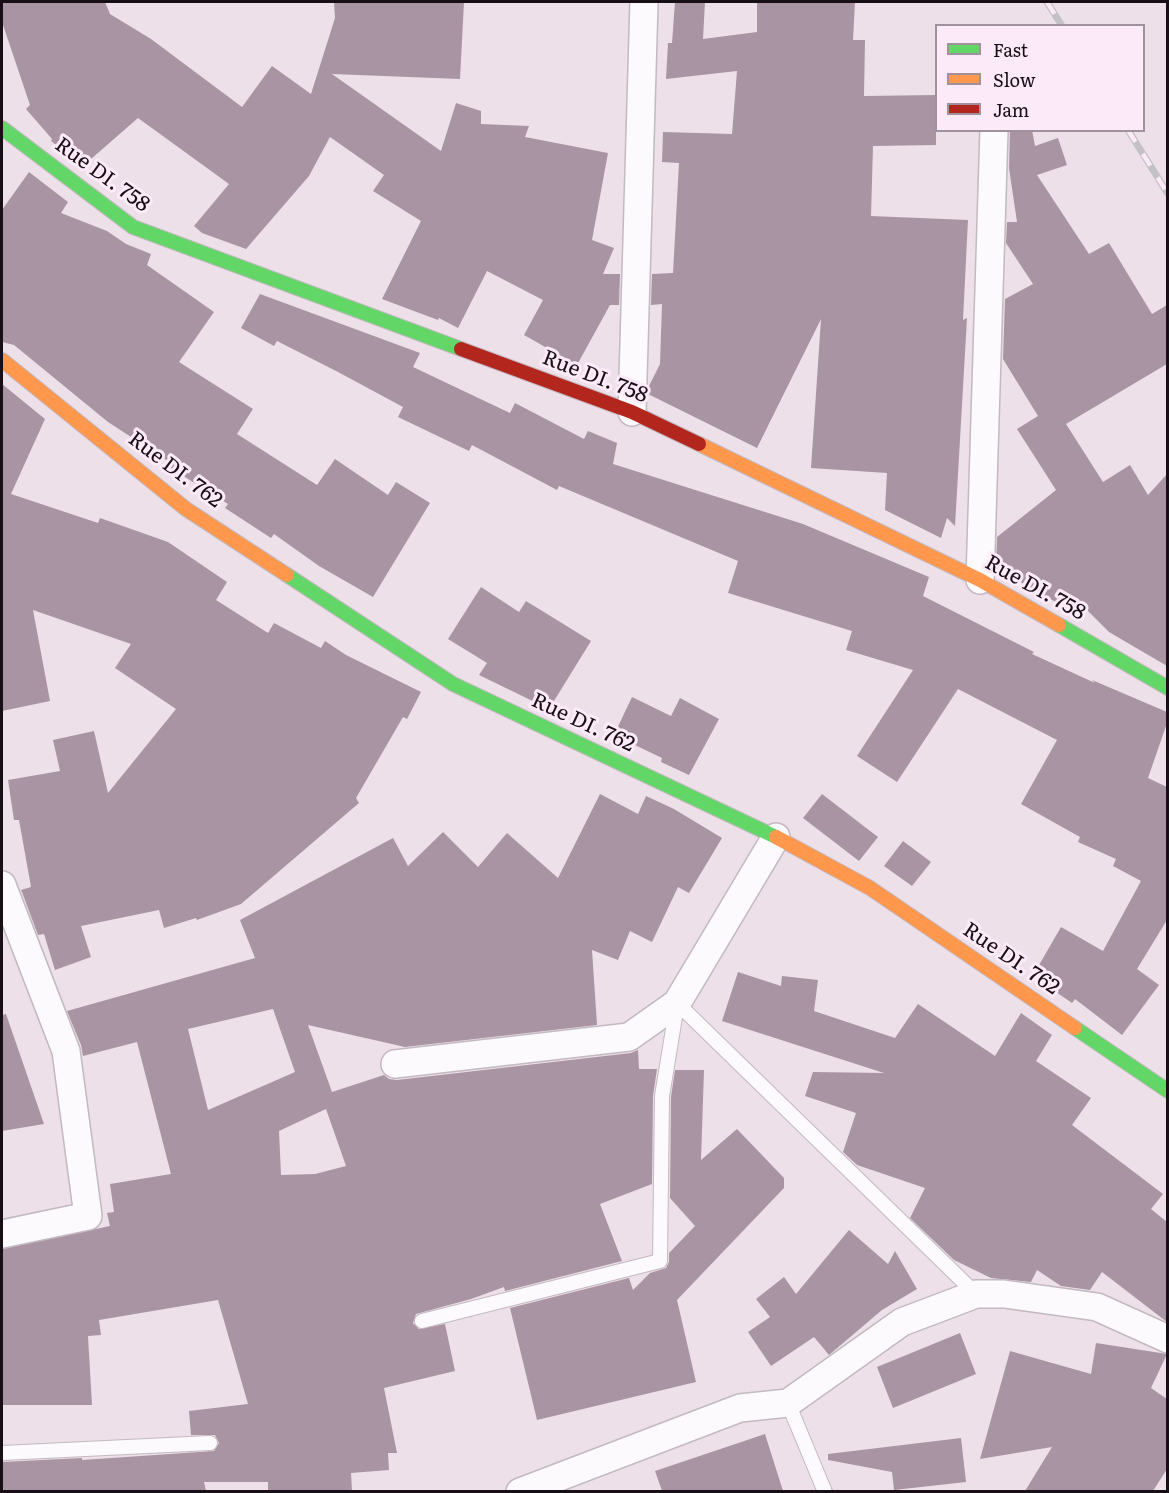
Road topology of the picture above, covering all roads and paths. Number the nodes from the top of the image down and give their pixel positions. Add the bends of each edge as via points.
1 (644, 2) edge
2 (2, 128) edge
3 (994, 132) edge
4 (2, 360) edge
5 (632, 412) junction
6 (980, 580) junction
7 (1167, 687) edge
8 (776, 837) junction
9 (2, 885) edge
10 (677, 1003) junction
11 (395, 1064) dead end
12 (1167, 1091) edge
13 (2, 1234) edge
14 (976, 1294) junction
15 (422, 1321) dead end
16 (1167, 1339) edge
17 (788, 1404) junction
18 (210, 1443) dead end
19 (2, 1453) edge
20 (520, 1491) edge
21 (825, 1491) edge

1 - 5 street
2 - 5 street, Rue DI. 758 via 133,227
3 - 6 street
4 - 8 street, Rue DI. 762 via 186,509 453,684
5 - 6 street, Rue DI. 758
6 - 7 street, Rue DI. 758
8 - 10 street
8 - 12 street, Rue DI. 762 via 870,888
9 - 13 street via 66,1052 88,1216
10 - 11 street via 629,1037
10 - 14 lane
10 - 15 lane via 662,1096 660,1261
14 - 16 street via 1097,1307
14 - 17 street via 902,1322
17 - 20 street via 740,1408
17 - 21 lane
18 - 19 lane

